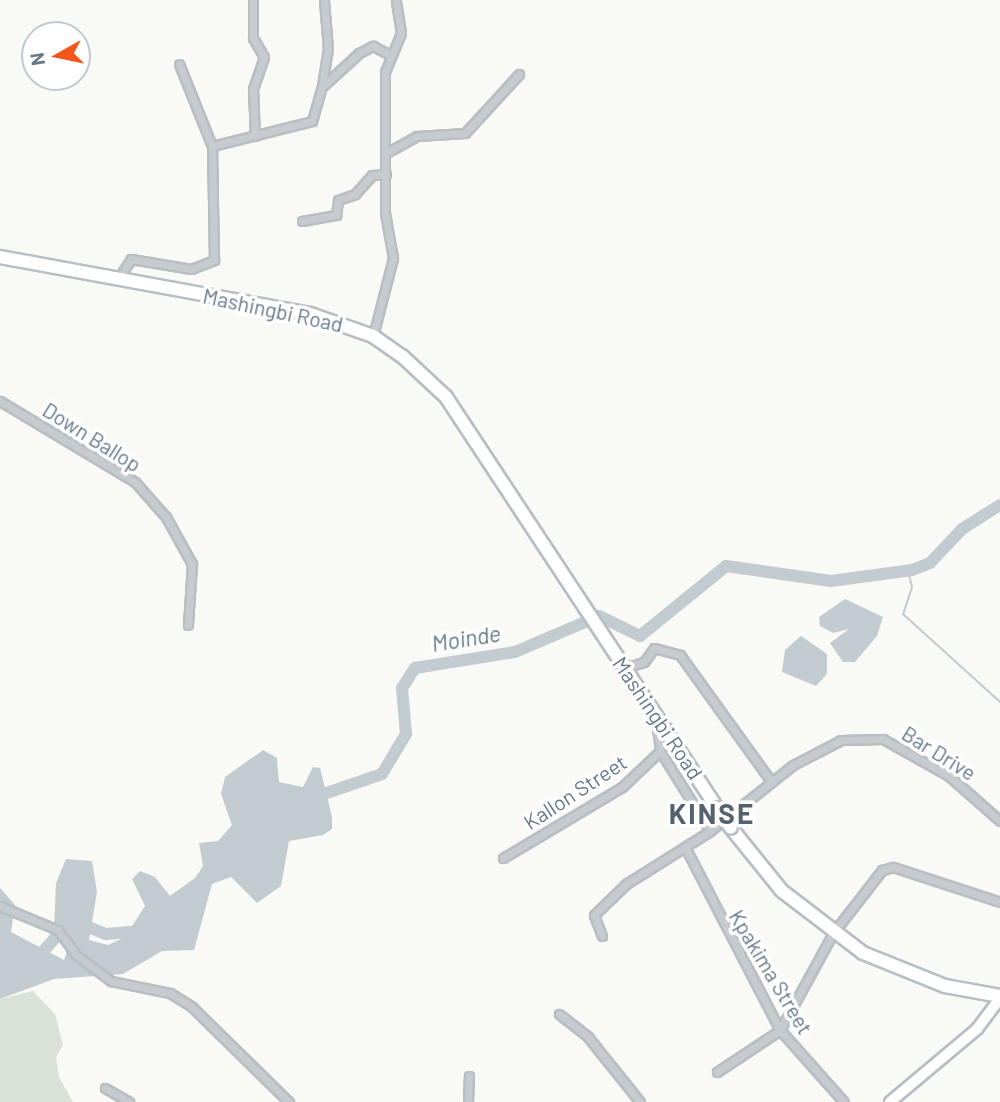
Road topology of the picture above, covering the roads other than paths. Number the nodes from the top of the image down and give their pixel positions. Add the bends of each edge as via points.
1 (253, 0) edge
2 (324, 0) edge
3 (396, 0) edge
4 (387, 53) junction
5 (178, 64) dead end
6 (519, 74) dead end
7 (322, 87) junction
8 (255, 136) junction
9 (212, 146) junction
10 (388, 152) junction
11 (386, 174) junction
12 (302, 220) dead end
13 (0, 257) edge
14 (118, 279) junction
15 (373, 336) junction
16 (0, 401) edge
17 (188, 625) dead end
18 (625, 668) junction
19 (656, 716) junction
20 (660, 751) junction
21 (771, 781) junction
22 (1000, 821) edge
23 (709, 831) junction
24 (685, 847) junction
25 (503, 858) dead end
26 (1000, 902) edge
27 (0, 906) edge
28 (833, 933) junction
29 (602, 936) dead end
30 (1000, 997) edge
31 (559, 1014) dead end
32 (780, 1030) junction
33 (717, 1072) dead end
34 (469, 1076) dead end
35 (105, 1088) dead end
36 (129, 1102) edge
37 (289, 1102) edge
38 (468, 1102) edge
39 (640, 1102) edge
40 (844, 1102) edge
41 (890, 1102) edge

1 - 8 street via 253,38 264,57 254,89
2 - 7 street via 328,49
3 - 4 street via 401,33
4 - 7 street via 373,46 359,53
4 - 10 street
5 - 9 street
6 - 10 street via 465,133 417,136
7 - 8 street via 312,121
8 - 9 street
9 - 14 street via 214,260 191,269 131,259
10 - 11 street
11 - 12 street via 372,175 355,194 338,200 337,215
11 - 15 street via 393,258
13 - 14 main road, Mashingbi Road
14 - 15 main road, Mashingbi Road via 310,314
15 - 18 main road, Mashingbi Road via 446,397
16 - 17 street, Down Ballop via 135,482 166,517 192,564
18 - 19 main road, Mashingbi Road
18 - 21 street via 644,662 653,648 680,655
19 - 20 street
19 - 28 main road, Mashingbi Road, bridge via 772,882
20 - 23 street
20 - 25 street, Kallon Street via 622,787
21 - 22 street, Bar Drive via 821,747 883,739 949,776
21 - 23 street, Bar Drive
23 - 24 street, Bar Drive
24 - 29 street, Bar Drive via 626,884 594,915
24 - 32 street, Kpakima Street
26 - 28 street via 887,867 865,886
27 - 37 street via 58,930 76,955 111,981 170,993 191,1007
28 - 30 main road via 899,971
28 - 32 street
30 - 41 main road via 977,1029
31 - 39 street via 588,1037
32 - 33 street
32 - 40 street, Kpakima Street
34 - 38 street
35 - 36 street

